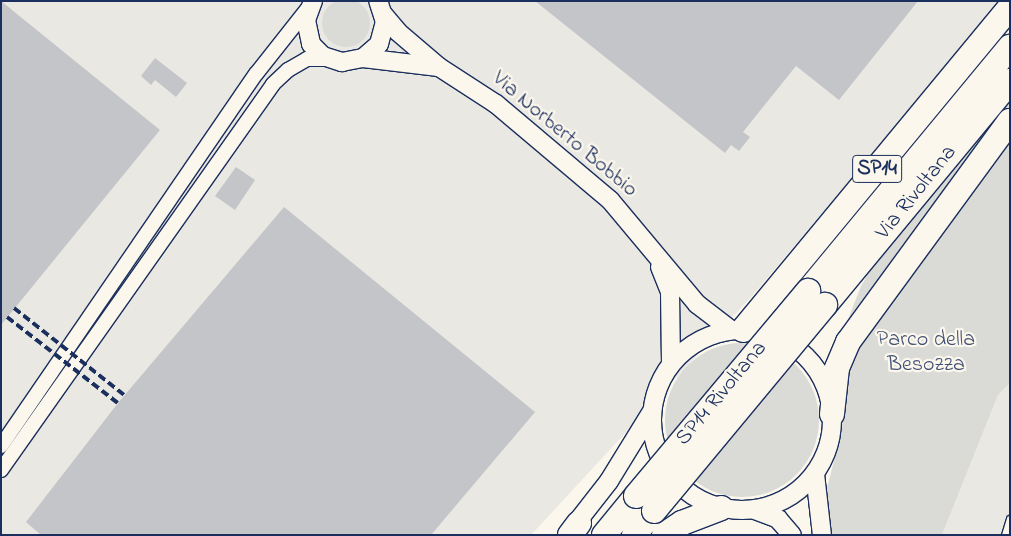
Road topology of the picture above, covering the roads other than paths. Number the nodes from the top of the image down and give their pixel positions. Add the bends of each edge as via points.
1 (311, 4) edge
2 (1010, 7) edge
3 (381, 8) edge
4 (1010, 47) edge
5 (364, 58) junction
6 (329, 59) junction
7 (439, 67) junction
8 (1010, 81) edge
9 (226, 118) junction
10 (1010, 121) edge
11 (240, 126) junction
12 (138, 245) junction
13 (653, 248) junction
14 (151, 255) junction
15 (817, 298) junction
16 (737, 330) junction
17 (671, 364) junction
18 (60, 373) junction
19 (652, 411) junction
20 (832, 414) junction
21 (6, 434) edge
22 (1, 446) edge
23 (1, 470) edge
24 (815, 474) junction
25 (721, 508) junction
26 (755, 510) junction
27 (1010, 518) edge
28 (572, 531) edge
29 (604, 535) edge
30 (634, 535) edge
31 (664, 535) edge
32 (792, 535) edge
33 (822, 535) edge
34 (1005, 535) edge

1 - 6 street via 308,37 316,50
1 - 9 street
2 - 16 highway, SP14
3 - 5 street via 382,37
3 - 7 street, Via Norberto Bobbio via 398,32
4 - 15 highway, Via Rivoltana / SP14
5 - 6 street, Via Norberto Bobbio via 350,62
5 - 7 street, Via Norberto Bobbio
6 - 11 street via 307,59 288,70
7 - 13 street, Via Norberto Bobbio via 496,104 582,176 619,209
8 - 15 highway, Via Rivoltana / SP14
9 - 11 street
9 - 12 street
10 - 20 highway via 851,336 837,368
11 - 14 street
12 - 14 street
12 - 18 street
13 - 16 street, Via Norberto Bobbio via 697,304
13 - 17 street, Via Norberto Bobbio via 670,292
14 - 18 street
15 - 29 highway, SP14 Rivoltana / SP14, bridge
15 - 30 highway, SP14 Rivoltana / SP14, bridge
16 - 17 street, Via Norberto Bobbio via 700,340
16 - 20 street, Via Norberto Bobbio via 778,337 807,357 826,386
17 - 19 street, Via Norberto Bobbio via 658,386
18 - 21 street
18 - 23 street
19 - 25 street, Via Norberto Bobbio via 655,445 666,470 690,494
19 - 28 street
20 - 24 street, Via Norberto Bobbio via 830,442
21 - 22 street
24 - 26 street, Via Norberto Bobbio via 789,498
24 - 33 street
25 - 26 street, Via Norberto Bobbio
25 - 31 highway via 682,523
26 - 32 street, Via Norberto Bobbio via 778,519
27 - 34 lane

